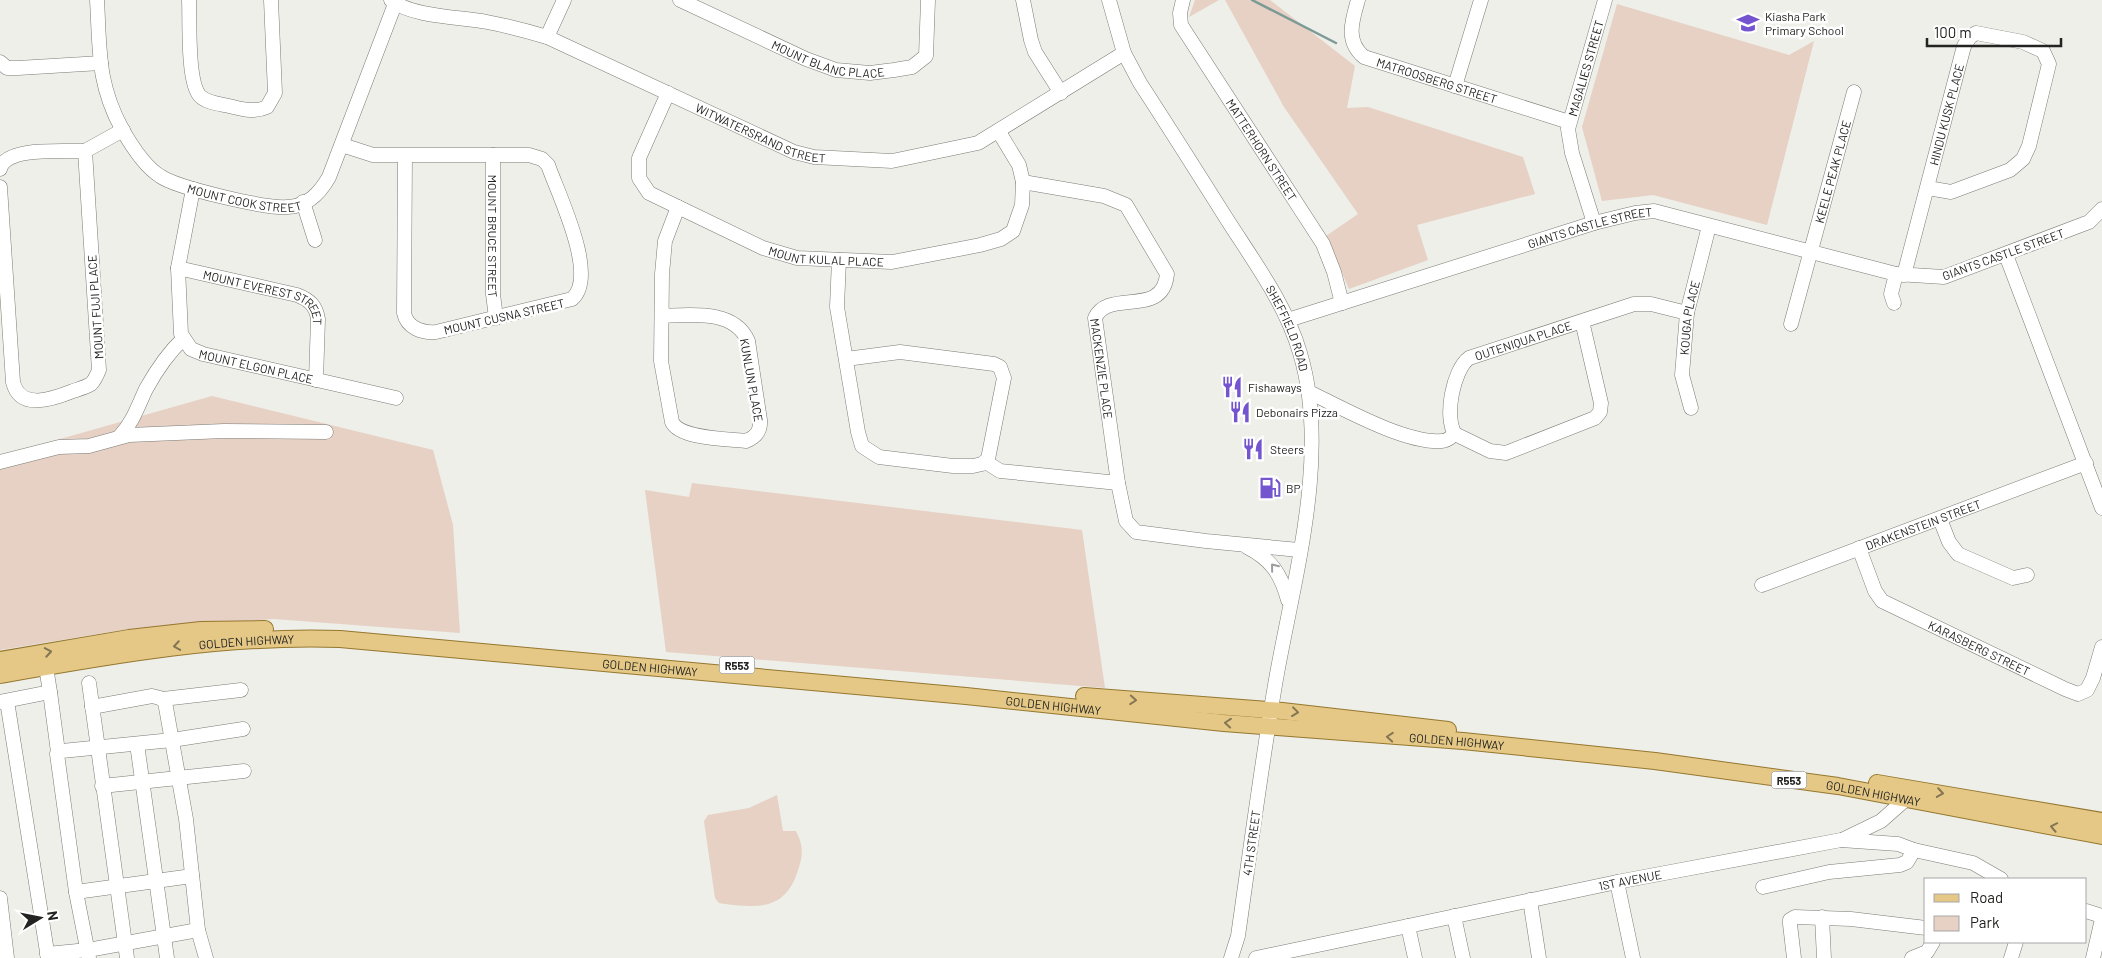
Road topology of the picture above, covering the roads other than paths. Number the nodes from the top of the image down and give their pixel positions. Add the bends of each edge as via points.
1 (98, 0) edge
2 (190, 0) edge
3 (271, 0) edge
4 (564, 0) edge
5 (680, 0) edge
6 (928, 0) edge
7 (1023, 0) edge
8 (1109, 0) edge
9 (1182, 0) edge
10 (1358, 0) edge
11 (1481, 0) edge
12 (1605, 0) edge
13 (393, 2) edge
14 (547, 37) junction
15 (1124, 53) junction
16 (0, 62) edge
17 (101, 63) junction
18 (1455, 86) junction
19 (1854, 92) dead end
20 (668, 93) junction
21 (1061, 93) junction
22 (1569, 122) junction
23 (123, 130) junction
24 (999, 132) junction
25 (342, 145) junction
26 (85, 151) junction
27 (405, 155) junction
28 (493, 156) junction
29 (0, 169) edge
30 (1023, 182) junction
31 (0, 187) edge
32 (1928, 188) junction
33 (193, 190) junction
34 (304, 202) junction
35 (678, 208) junction
36 (2102, 209) edge
37 (1594, 224) junction
38 (1709, 226) junction
39 (315, 240) dead end
40 (1812, 252) junction
41 (2006, 255) junction
42 (839, 260) junction
43 (178, 268) junction
44 (1900, 275) junction
45 (1342, 303) junction
46 (1894, 303) dead end
47 (1687, 314) junction
48 (662, 316) junction
49 (496, 318) junction
50 (1288, 320) junction
51 (1582, 321) junction
52 (1791, 324) dead end
53 (183, 339) junction
54 (846, 359) junction
55 (316, 380) junction
56 (1309, 392) junction
57 (396, 398) dead end
58 (1691, 408) dead end
59 (326, 432) dead end
60 (1455, 434) junction
61 (120, 436) junction
62 (0, 462) edge
63 (986, 462) junction
64 (2086, 463) junction
65 (1118, 483) junction
66 (2102, 508) edge
67 (1940, 519) junction
68 (1241, 544) junction
69 (1859, 548) junction
70 (1300, 550) junction
71 (2027, 574) dead end
72 (1762, 585) dead end
73 (1289, 603) junction
74 (2102, 647) edge
75 (0, 660) edge
76 (46, 667) junction
77 (0, 675) edge
78 (89, 683) dead end
79 (2097, 683) edge
80 (241, 690) dead end
81 (50, 692) junction
82 (163, 699) junction
83 (2, 701) edge
84 (92, 707) junction
85 (1270, 718) junction
86 (243, 729) dead end
87 (172, 740) junction
88 (137, 744) junction
89 (97, 748) junction
90 (58, 752) junction
91 (244, 771) dead end
92 (178, 779) junction
93 (141, 783) junction
94 (102, 786) junction
95 (1906, 799) junction
96 (2102, 821) edge
97 (2102, 836) edge
98 (1841, 840) junction
99 (1914, 850) junction
100 (192, 876) junction
101 (1999, 878) edge
102 (155, 881) junction
103 (1617, 882) junction
104 (116, 887) junction
105 (1763, 887) dead end
106 (76, 892) junction
107 (0, 898) edge
108 (1530, 900) junction
109 (2087, 911) edge
110 (1454, 916) junction
111 (1822, 917) junction
112 (2102, 917) edge
113 (1408, 926) junction
114 (1924, 928) edge
115 (198, 930) junction
116 (164, 936) junction
117 (1932, 943) edge
118 (2016, 943) edge
119 (125, 944) junction
120 (88, 954) edge
121 (48, 956) edge
122 (7, 958) edge
123 (127, 958) edge
124 (167, 958) edge
125 (206, 958) edge
126 (1231, 958) edge
127 (1256, 958) edge
128 (1415, 958) edge
129 (1463, 958) edge
130 (1540, 958) edge
131 (1633, 958) edge
132 (1794, 958) edge
133 (1824, 958) edge
134 (1912, 958) edge
135 (2011, 958) edge
136 (2093, 958) edge

1 - 17 street, MOUNT COOK STREET
2 - 3 street via 194,86 204,99 252,111 267,107 275,93
4 - 14 street
5 - 6 street, MOUNT BLANC PLACE via 806,59 836,70 870,73 912,67 926,56
7 - 21 street via 1031,40
8 - 15 street, SHEFFIELD ROAD
9 - 45 street, MATTERHORN STREET via 1182,25 1322,244
10 - 18 street, MATROOSBERG STREET via 1351,28 1354,46 1359,53 1370,60
11 - 18 street
12 - 22 street, MAGALIES STREET
13 - 14 street, WITWATERSRAND STREET
13 - 25 street, MOUNT COOK STREET
14 - 20 street, WITWATERSRAND STREET
15 - 21 street, WITWATERSRAND STREET
15 - 50 street, SHEFFIELD ROAD
16 - 17 street via 7,68
17 - 23 street, MOUNT COOK STREET via 107,97
18 - 22 street, MATROOSBERG STREET
19 - 40 street, KEELE PEAK PLACE
20 - 24 street, WITWATERSRAND STREET via 763,138 814,157 892,162 978,143
20 - 35 street, MOUNT KULAL PLACE via 639,158 638,168 639,178 649,193
21 - 24 street, WITWATERSRAND STREET
22 - 37 street, MAGALIES STREET via 1572,153
23 - 26 street
23 - 33 street, MOUNT COOK STREET via 150,169 162,178
24 - 30 street, MOUNT KULAL PLACE via 1019,165
25 - 27 street, MOUNT CUSNA STREET via 373,154
25 - 34 street, MOUNT COOK STREET via 320,193
26 - 29 street via 13,155 3,162
26 - 31 street, MOUNT FUJI PLACE via 99,370 90,385 55,398 25,400 14,389
27 - 28 street, MOUNT CUSNA STREET
27 - 49 street, MOUNT CUSNA STREET via 405,318 416,329 429,333
28 - 49 street, MOUNT BRUCE STREET via 493,294
28 - 49 street, MOUNT CUSNA STREET via 535,156 548,165 580,255 582,278 572,299
30 - 42 street, MOUNT KULAL PLACE via 1022,205 1016,225 1001,239 898,262
30 - 65 street, MACKENZIE PLACE via 1104,196 1126,205 1167,274 1166,283 1158,295 1106,306 1097,312 1095,318
32 - 32 street, HINDU KUSK PLACE via 1952,87 1964,46 1970,37 1984,34 2043,50 2049,64 2024,159 2010,170 1951,192
32 - 44 street, HINDU KUSK PLACE
33 - 34 street, MOUNT COOK STREET via 270,205 289,207
33 - 43 street
34 - 39 street
35 - 42 street, MOUNT KULAL PLACE via 780,254
35 - 48 street, KUNLUN PLACE via 663,250
36 - 41 street, GIANTS CASTLE STREET via 2090,222
37 - 38 street, GIANTS CASTLE STREET via 1635,212 1654,211
37 - 45 street, GIANTS CASTLE STREET
38 - 40 street, GIANTS CASTLE STREET
38 - 47 street, KOUGA PLACE
40 - 44 street, GIANTS CASTLE STREET
40 - 52 street, KEELE PEAK PLACE
41 - 44 street, GIANTS CASTLE STREET via 1944,277
41 - 64 street
42 - 54 street via 837,307
43 - 53 street
43 - 55 street, MOUNT EVEREST STREET via 297,295 310,301 318,319
44 - 46 street via 1891,294
45 - 50 street, GIANTS CASTLE STREET
47 - 51 street, OUTENIQUA PLACE via 1642,303
47 - 58 street, KOUGA PLACE via 1682,375
48 - 48 street, KUNLUN PLACE via 661,361 674,427 691,435 746,441 754,437 760,420 748,341 742,330 714,316
50 - 56 street, SHEFFIELD ROAD via 1300,352
51 - 60 street, OUTENIQUA PLACE via 1479,353 1464,362 1456,378 1449,420
51 - 60 street, OUTENIQUA PLACE via 1601,403 1595,418 1506,453 1490,451
53 - 55 street, MOUNT ELGON PLACE via 191,349 203,354
53 - 61 street via 163,362 130,426
54 - 63 street via 859,441 866,451 878,457 953,466
54 - 63 street via 900,352 1000,367 1004,378 1002,397
55 - 57 street, MOUNT ELGON PLACE
56 - 60 street via 1420,440 1444,441
56 - 70 street, SHEFFIELD ROAD via 1313,446
59 - 61 street via 215,431
61 - 62 street
63 - 65 street via 1000,471
64 - 66 street
64 - 67 street, DRAKENSTEIN STREET
65 - 68 street, MACKENZIE PLACE via 1124,515 1136,532
67 - 69 street, DRAKENSTEIN STREET
67 - 71 street via 1949,542 1958,554 2013,578
68 - 70 street, MACKENZIE PLACE
73 -> 68 street via 1277,570 1263,556
69 - 72 street, DRAKENSTEIN STREET
69 - 79 street, KARASBERG STREET via 1875,591 1882,600 2070,691 2086,692
70 - 73 street, SHEFFIELD ROAD
73 - 85 street, SHEFFIELD ROAD
74 - 79 street, KARASBERG STREET
75 -> 85 main road, GOLDEN HIGHWAY / R553 via 129,638 201,630 308,628 1091,697
76 - 77 main road, GOLDEN HIGHWAY / R553
76 - 81 street
85 -> 76 main road, GOLDEN HIGHWAY / R553 via 975,697 340,639 196,644
78 - 84 street
80 - 82 street
81 - 83 street
81 - 90 street
82 - 84 street via 152,696
82 - 87 street
83 - 121 street
84 - 89 street
95 -> 85 main road, GOLDEN HIGHWAY / R553 via 1838,786 1655,761 1462,742
85 -> 96 main road, GOLDEN HIGHWAY / R553 via 1740,762
85 - 126 street, 4TH STREET via 1238,936
86 - 87 street
87 - 88 street
87 - 92 street
88 - 89 street
88 - 93 street
89 - 90 street
89 - 94 street
90 - 106 street via 56,762
91 - 92 street
92 - 93 street
92 - 100 street
93 - 94 street
93 - 102 street
94 - 104 street
97 -> 95 main road, GOLDEN HIGHWAY / R553
95 - 98 street via 1881,821
98 - 99 street, 1ST AVENUE via 1898,844
98 - 103 street, 1ST AVENUE
99 - 101 street, 1ST AVENUE via 1973,863
99 - 105 street via 1900,865 1829,872
100 - 102 street
100 - 115 street
102 - 104 street
102 - 116 street
103 - 108 street, 1ST AVENUE
103 - 131 street
104 - 106 street
104 - 119 street
106 - 120 street
107 - 122 street
108 - 110 street, 1ST AVENUE
108 - 130 street
109 - 112 street
110 - 113 street, 1ST AVENUE
110 - 129 street
111 - 114 street
111 - 132 street via 1790,920
111 - 133 street
112 - 136 street
113 - 127 street, 1ST AVENUE
113 - 128 street
115 - 116 street
115 - 125 street
116 - 119 street
116 - 124 street
117 - 134 street via 1927,952
118 - 135 street
119 - 120 street
119 - 123 street
120 - 121 street

